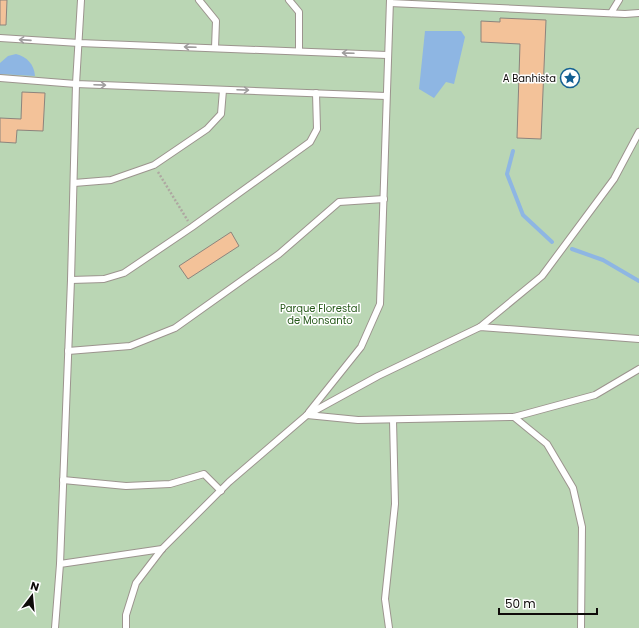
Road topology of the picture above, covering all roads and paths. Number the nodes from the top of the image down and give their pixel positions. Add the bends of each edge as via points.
1 (81, 0) edge
2 (199, 0) edge
3 (289, 0) edge
4 (619, 0) edge
5 (390, 1) edge
6 (612, 13) junction
7 (639, 13) edge
8 (0, 38) edge
9 (79, 43) junction
10 (215, 48) junction
11 (299, 51) junction
12 (387, 55) junction
13 (0, 78) edge
14 (76, 84) junction
15 (223, 90) junction
16 (316, 93) junction
17 (386, 96) junction
18 (639, 132) edge
19 (154, 165) junction
20 (74, 183) junction
21 (384, 199) junction
22 (192, 228) junction
23 (71, 280) junction
24 (480, 327) junction
25 (639, 339) edge
26 (68, 351) junction
27 (639, 369) edge
28 (307, 415) junction
29 (514, 417) junction
30 (393, 420) junction
31 (63, 480) junction
32 (221, 491) junction
33 (162, 549) junction
34 (60, 564) junction
35 (55, 628) edge
36 (126, 628) edge
37 (389, 628) edge
38 (581, 628) edge

1 - 9 lane
2 - 10 lane via 216,22
3 - 11 lane via 299,12
4 - 6 lane
5 - 6 lane
5 - 12 lane
6 - 7 lane
9 -> 8 lane
10 -> 9 lane
9 - 14 lane
10 - 11 lane
12 -> 11 lane
12 - 17 lane
13 - 14 lane
14 -> 15 lane
14 - 20 lane
15 -> 16 lane
15 - 19 lane via 222,114 207,129
16 - 17 lane
16 - 22 lane via 317,129 310,142
17 - 21 lane
18 - 24 lane via 614,179 542,276
19 - 20 lane via 111,180
19 - 22 path
20 - 23 lane
21 - 26 lane via 339,202 279,254 175,328 130,346
21 - 28 lane via 380,304 361,347
22 - 23 lane via 124,273 104,279
23 - 26 lane
24 - 25 lane
24 - 28 lane via 378,376
26 - 31 lane
27 - 29 lane via 595,394
28 - 30 lane via 358,420
28 - 32 lane
29 - 30 lane
29 - 38 lane via 547,444 573,488 582,527
30 - 37 lane via 395,504 385,599
31 - 32 lane via 126,486 170,484 204,474
31 - 34 lane
32 - 33 lane
33 - 34 lane
33 - 36 lane via 136,583 126,615
34 - 35 lane

